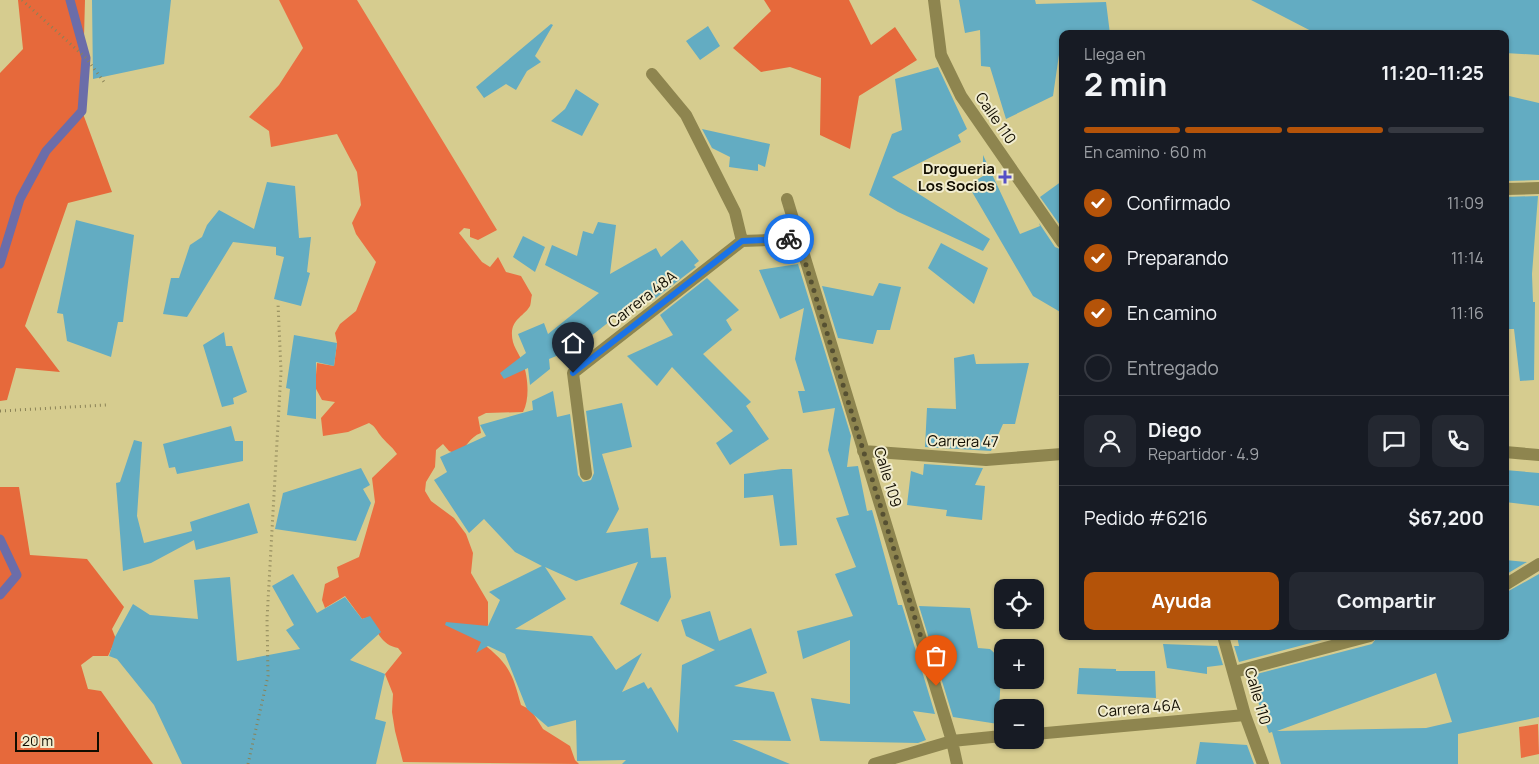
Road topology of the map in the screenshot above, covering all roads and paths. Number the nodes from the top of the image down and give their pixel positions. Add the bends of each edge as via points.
1 (22, 0) edge
2 (934, 0) edge
3 (652, 74) dead end
4 (104, 82) dead end
5 (1539, 188) edge
6 (1509, 189) edge
7 (786, 199) dead end
8 (1059, 238) edge
9 (798, 239) junction
10 (742, 241) junction
11 (278, 303) dead end
12 (106, 405) dead end
13 (0, 411) edge
14 (863, 451) junction
15 (1509, 452) edge
16 (1059, 454) edge
17 (1539, 456) edge
18 (586, 474) dead end
19 (1539, 564) edge
20 (1509, 583) edge
21 (1223, 640) edge
22 (1355, 640) edge
23 (1234, 672) junction
24 (1245, 715) junction
25 (1044, 733) edge
26 (994, 737) edge
27 (952, 741) junction
28 (248, 764) edge
29 (874, 764) edge
30 (957, 764) edge
31 (1263, 764) edge

1 - 4 path via 86,58
2 - 8 street, Calle 110 via 942,55 961,96
3 - 10 street via 686,115 735,212
5 - 6 street
7 - 9 street, Calle 109
9 - 10 street
9 - 14 street, Calle 109
10 - 18 street, Carrera 48A via 573,373
11 - 28 path via 281,370 267,619 268,676
12 - 13 path
14 - 16 street, Carrera 47 via 986,460
14 - 27 street, Calle 109
15 - 17 street
19 - 20 street
21 - 23 street, Calle 110
22 - 23 street
23 - 24 street, Calle 110
24 - 25 street, Carrera 46A
24 - 31 street, Calle 110
26 - 27 street
27 - 29 street
27 - 30 street, Calle 109

